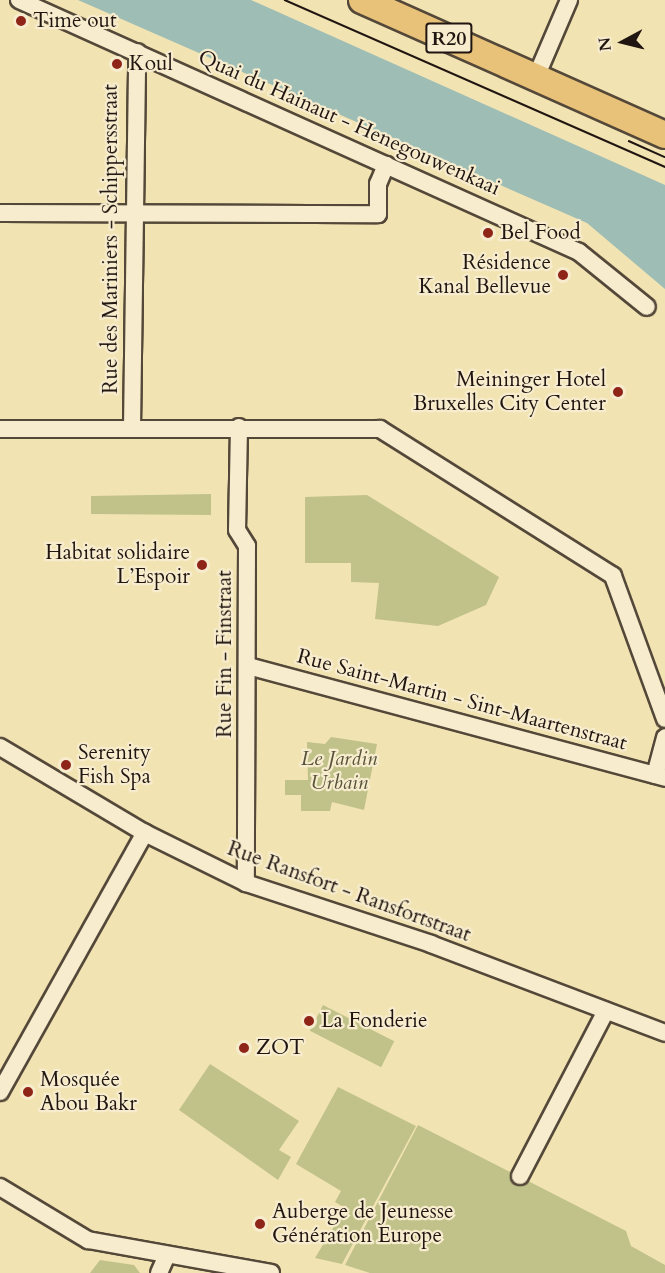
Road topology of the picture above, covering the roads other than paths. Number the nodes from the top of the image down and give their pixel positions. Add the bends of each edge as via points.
1 (19, 0) edge
2 (362, 0) edge
3 (569, 0) edge
4 (137, 52) junction
5 (536, 77) junction
6 (665, 135) edge
7 (386, 165) junction
8 (0, 213) edge
9 (136, 213) junction
10 (647, 307) dead end
11 (239, 427) junction
12 (132, 428) junction
13 (0, 429) edge
14 (248, 666) junction
15 (665, 718) edge
16 (665, 737) edge
17 (0, 747) edge
18 (660, 776) edge
19 (145, 833) junction
20 (246, 883) junction
21 (606, 1011) junction
22 (665, 1033) edge
23 (0, 1092) edge
24 (520, 1176) dead end
25 (0, 1187) edge
26 (167, 1255) junction
27 (159, 1273) edge
28 (271, 1273) edge

1 - 4 street, Quai du Hainaut - Henegouwenkaai
2 - 5 main road, R20
3 - 5 street
4 - 7 street, Quai du Hainaut - Henegouwenkaai
4 - 9 street, Rue des Mariniers - Schippersstraat
5 - 6 main road, R20
7 - 9 street via 378,184 378,214
7 - 10 street, Quai du Hainaut - Henegouwenkaai via 579,252
8 - 9 street
9 - 12 street, Rue des Mariniers - Schippersstraat
11 - 12 street
11 - 14 street, Rue Fin - Finstraat via 237,530 248,546
11 - 15 street via 380,429 613,576
12 - 13 street
14 - 18 street, Rue Saint-Martin - Sint-Maartenstraat
14 - 20 street, Rue Fin - Finstraat
16 - 18 street
17 - 19 street, Rue Ransfort - Ransfortstraat
19 - 20 street, Rue Ransfort - Ransfortstraat
19 - 23 street
20 - 21 street, Rue Ransfort - Ransfortstraat via 441,948
21 - 22 street, Rue Ransfort - Ransfortstraat
21 - 24 street
25 - 26 street via 88,1240
26 - 27 street
26 - 28 street

